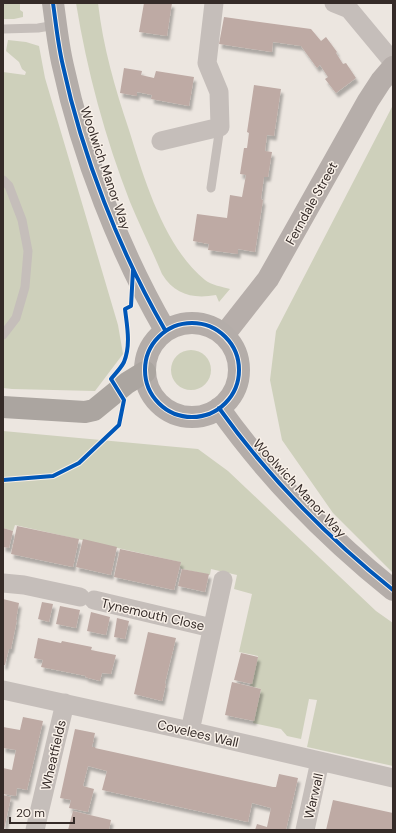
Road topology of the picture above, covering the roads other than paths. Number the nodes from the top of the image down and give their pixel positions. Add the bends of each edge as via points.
1 (53, 3) edge
2 (214, 3) edge
3 (334, 3) edge
4 (56, 25) junction
5 (3, 29) edge
6 (393, 62) edge
7 (393, 67) edge
8 (220, 127) junction
9 (161, 141) dead end
10 (3, 180) edge
11 (211, 188) dead end
12 (165, 330) junction
13 (3, 335) edge
14 (224, 335) junction
15 (144, 372) junction
16 (3, 407) edge
17 (219, 408) junction
18 (223, 580) dead end
19 (3, 583) edge
20 (393, 590) edge
21 (212, 628) junction
22 (3, 690) edge
23 (65, 703) junction
24 (190, 731) junction
25 (320, 762) junction
26 (393, 778) edge
27 (35, 830) edge
28 (305, 830) edge

1 - 4 main road, Woolwich Manor Way
2 - 8 street via 207,63 219,92
3 - 6 street via 350,10
4 - 5 lane
4 - 12 main road, Woolwich Manor Way via 62,65 98,186 133,268
7 - 14 street, Ferndale Street via 368,101 268,280
8 - 9 street
8 - 11 lane
10 - 13 lane via 9,186 22,220 28,251 25,287 16,318
12 - 14 main road via 180,324 195,323 210,326
12 - 15 main road via 149,348
14 - 17 main road via 234,348 239,364 238,381 231,396
15 - 16 highway via 94,410 85,412
15 - 17 main road via 146,383 157,402 176,414 198,416 209,414
17 - 20 main road, Woolwich Manor Way via 238,436 323,530
18 - 21 street, Tynemouth Close
19 - 21 street, Tynemouth Close via 24,584
21 - 24 street, Tynemouth Close
22 - 23 street, Covelees Wall
23 - 24 street, Covelees Wall
23 - 27 street, Wheatfields
24 - 25 street, Covelees Wall
25 - 26 street, Covelees Wall
25 - 28 street, Warwall

